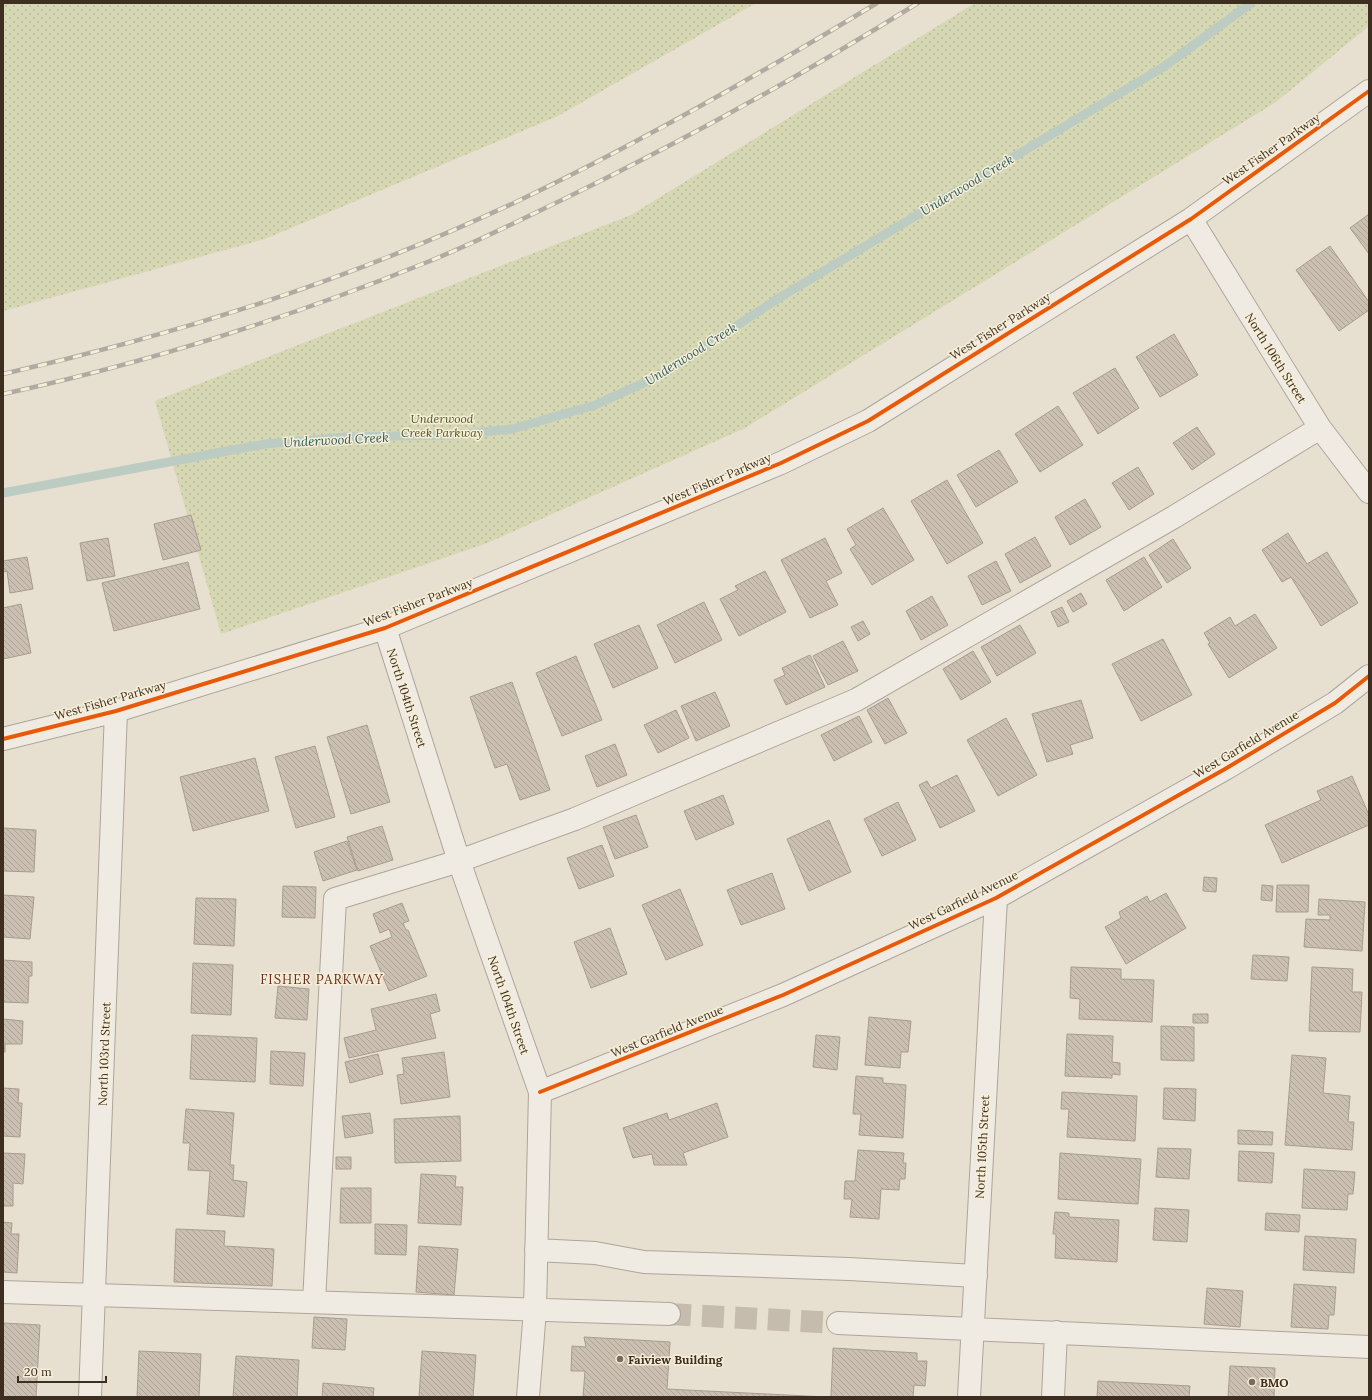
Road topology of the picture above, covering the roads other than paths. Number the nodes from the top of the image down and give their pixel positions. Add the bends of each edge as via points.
1 (1369, 91) edge
2 (1191, 218) junction
3 (1320, 428) junction
4 (1369, 492) edge
5 (385, 628) junction
6 (1369, 676) edge
7 (116, 711) junction
8 (3, 739) edge
9 (459, 861) junction
10 (996, 898) junction
11 (540, 1092) junction
12 (536, 1250) junction
13 (976, 1276) junction
14 (3, 1292) edge
15 (95, 1295) junction
16 (314, 1302) junction
17 (535, 1310) junction
18 (668, 1314) tunnel mouth
19 (838, 1323) tunnel mouth
20 (973, 1329) junction
21 (1056, 1332) junction
22 (1369, 1347) edge
23 (90, 1397) edge
24 (528, 1397) edge
25 (969, 1397) edge
26 (1053, 1397) edge

1 - 2 street, West Fisher Parkway
2 - 3 street, North 106th Street
2 - 5 street, West Fisher Parkway via 868,421 737,482
3 - 4 street, North 106th Street
3 - 9 street via 1167,521 856,700 575,819
5 - 7 street, West Fisher Parkway
5 - 9 street, North 104th Street
6 - 10 street, West Garfield Avenue via 1335,703 1225,769
7 - 8 street, West Fisher Parkway
7 - 15 street, North 103rd Street
9 - 11 street, North 104th Street
9 - 16 street via 335,899
10 - 11 street, West Garfield Avenue via 783,995
10 - 13 street, North 105th Street
11 - 12 street, North 104th Street
12 - 13 street via 595,1253 644,1262
12 - 17 street, North 104th Street
13 - 20 street, North 105th Street
14 - 15 street
15 - 16 street
15 - 23 street, North 103rd Street
16 - 17 street
17 - 18 street
17 - 24 street, North 104th Street
19 - 20 street
20 - 21 street
20 - 25 street, North 105th Street
21 - 22 street
21 - 26 street

